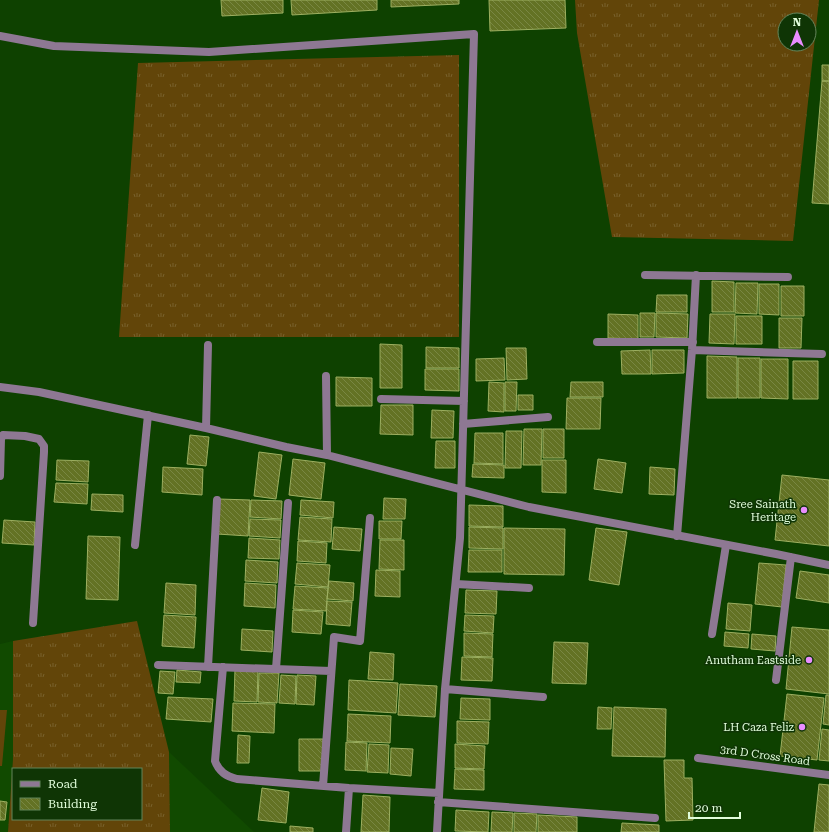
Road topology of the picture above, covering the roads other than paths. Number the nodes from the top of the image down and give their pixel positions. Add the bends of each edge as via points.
1 (0, 36) edge
2 (645, 275) dead end
3 (696, 276) junction
4 (788, 277) dead end
5 (597, 342) dead end
6 (208, 345) dead end
7 (693, 346) junction
8 (822, 354) dead end
9 (326, 376) dead end
10 (0, 387) edge
11 (381, 399) dead end
12 (464, 401) junction
13 (148, 415) junction
14 (548, 417) dead end
15 (463, 424) junction
16 (206, 428) junction
17 (327, 455) junction
18 (0, 476) edge
19 (461, 490) junction
20 (217, 500) dead end
21 (288, 503) dead end
22 (370, 518) dead end
23 (677, 536) junction
24 (135, 545) dead end
25 (726, 545) junction
26 (791, 557) junction
27 (829, 566) edge
28 (456, 584) junction
29 (529, 588) dead end
30 (33, 623) dead end
31 (712, 634) dead end
32 (158, 665) dead end
33 (208, 667) junction
34 (223, 667) junction
35 (276, 670) junction
36 (331, 672) junction
37 (776, 680) dead end
38 (446, 689) junction
39 (543, 697) dead end
40 (698, 758) dead end
41 (829, 775) edge
42 (323, 786) junction
43 (349, 788) junction
44 (439, 794) junction
45 (438, 802) junction
46 (655, 818) dead end
47 (346, 832) edge
48 (437, 832) edge

1 - 12 street via 54,46 209,52 474,34
2 - 3 street
3 - 4 street
3 - 7 street
5 - 7 street
6 - 16 street
7 - 8 street
7 - 23 street
9 - 17 street
10 - 13 street via 39,392
11 - 12 street
12 - 15 street
13 - 16 street
13 - 24 street
14 - 15 street
15 - 19 street
16 - 17 street
17 - 19 street
18 - 30 street via 1,439 4,435 39,439 44,446 44,452
19 - 23 street via 529,507
19 - 28 street
20 - 33 street
21 - 35 street
22 - 36 street via 360,641 334,637
23 - 25 street
25 - 26 street
25 - 31 street
26 - 27 street
26 - 37 street
28 - 29 street
28 - 38 street
32 - 33 street
33 - 34 street
34 - 35 street
34 - 42 street via 215,761 217,768 223,774 237,779
35 - 36 street
36 - 42 street
38 - 39 street
38 - 44 street
40 - 41 street, 3rd D Cross Road
42 - 43 street
43 - 44 street
43 - 47 street
44 - 45 street
45 - 46 street
45 - 48 street

